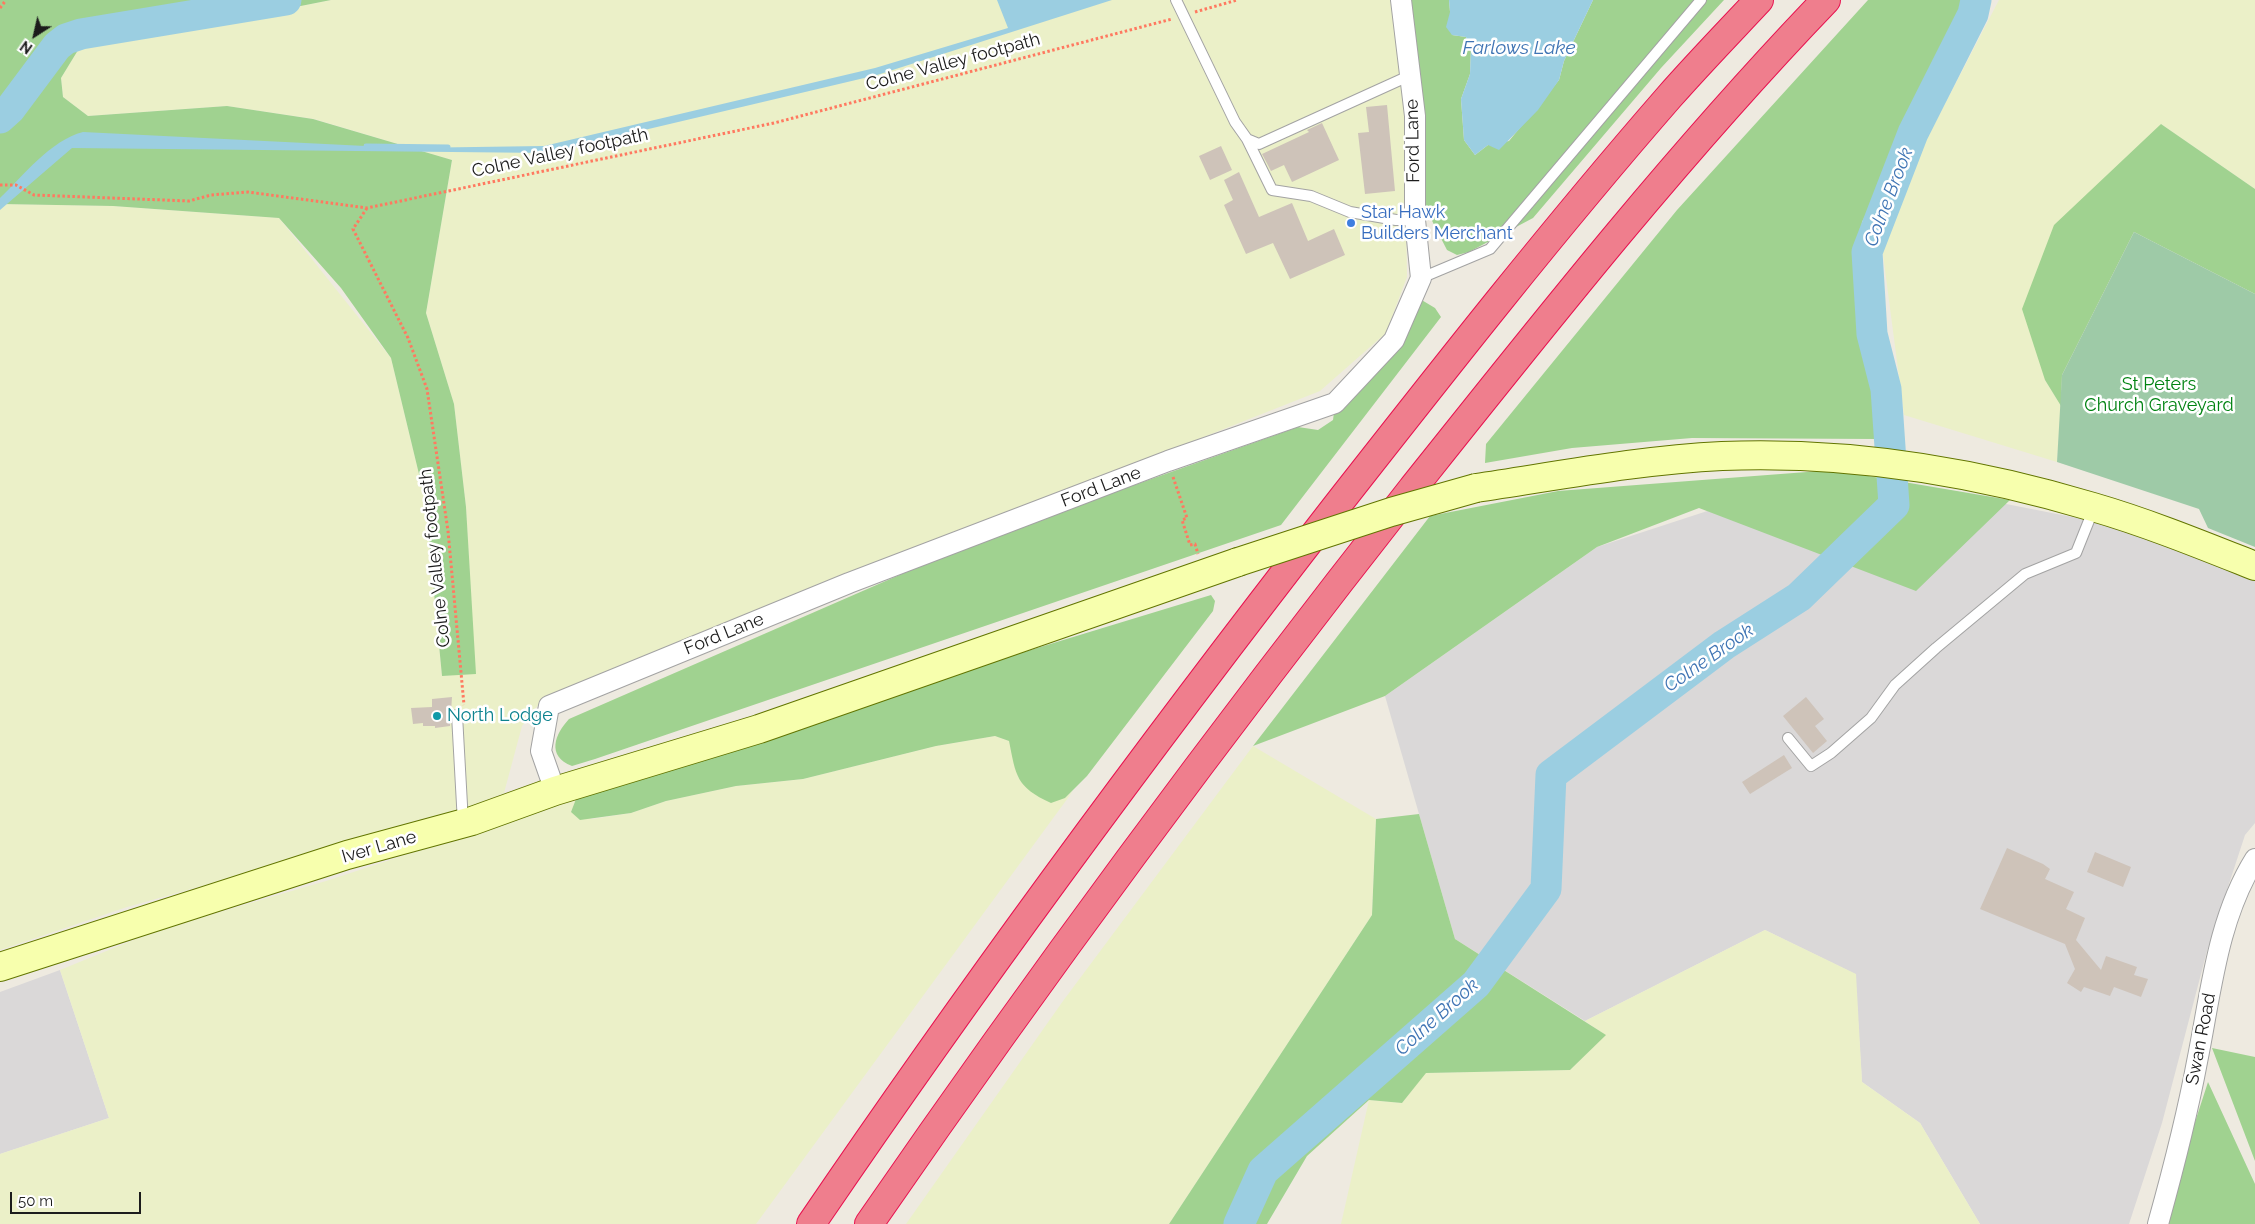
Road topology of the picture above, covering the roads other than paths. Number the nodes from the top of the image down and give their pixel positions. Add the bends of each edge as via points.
1 (1176, 0) edge
2 (1400, 0) edge
3 (1701, 0) edge
4 (1759, 0) edge
5 (1826, 0) edge
6 (1411, 75) junction
7 (1247, 139) junction
8 (1415, 220) junction
9 (1421, 278) junction
10 (2095, 507) junction
11 (2255, 566) edge
12 (457, 715) dead end
13 (1788, 738) dead end
14 (555, 791) junction
15 (463, 824) junction
16 (2255, 859) edge
17 (0, 967) edge
18 (811, 1224) edge
19 (869, 1224) edge
20 (2158, 1224) edge

1 - 7 lane
2 - 6 street, Ford Lane
3 - 9 lane via 1490,249
4 - 18 highway via 1670,95 1476,328 1260,604 1085,839
5 - 19 highway via 1756,73 1626,225 1299,633 967,1082
6 - 7 lane via 1259,144
6 - 8 street, Ford Lane via 1415,116
7 - 8 lane via 1272,190 1311,196 1350,212
8 - 9 street, Ford Lane
9 - 14 street, Ford Lane via 1394,340 1335,403 1168,461 849,583 549,706 541,751
10 - 11 main road, Iver Lane
10 - 13 lane via 2076,552 2025,574 1902,679 1871,718 1831,753 1811,766
10 - 14 main road, Iver Lane, bridge via 1938,469 1855,459 1722,456 1618,466 1476,488 1391,512 1205,573 759,729
12 - 15 lane
14 - 15 main road, Iver Lane
15 - 17 main road, Iver Lane via 347,855
16 - 20 street, Swan Road via 2246,873 2222,933 2197,1064

